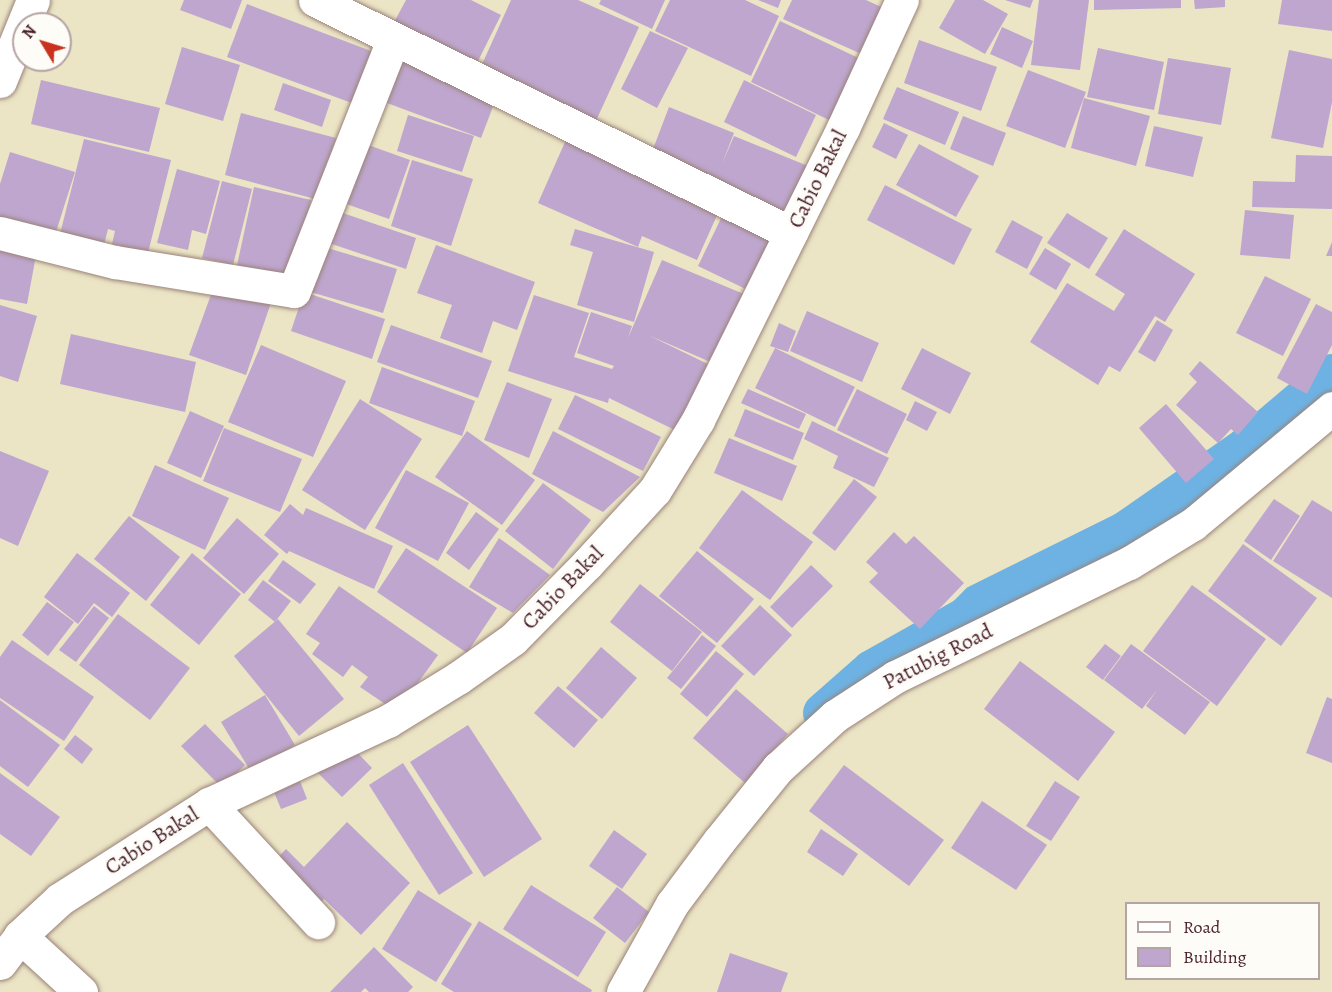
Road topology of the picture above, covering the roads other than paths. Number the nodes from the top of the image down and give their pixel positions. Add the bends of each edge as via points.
1 (33, 0) edge
2 (315, 0) edge
3 (902, 0) edge
4 (393, 40) junction
5 (0, 81) edge
6 (0, 233) edge
7 (791, 233) junction
8 (1332, 408) edge
9 (209, 804) junction
10 (318, 922) dead end
11 (20, 936) junction
12 (0, 963) edge
13 (81, 992) edge
14 (623, 992) edge

1 - 5 street
2 - 4 street
3 - 7 street, Cabio Bakal
4 - 6 street via 294,291 115,262
4 - 7 street
7 - 9 street, Cabio Bakal via 698,420 655,490 513,639 388,721
8 - 14 street, Patubig Road via 1193,524 1129,563 895,677 835,716 778,768 719,841 672,904
9 - 10 street
9 - 11 street, Cabio Bakal via 60,899
11 - 12 street, Cabio Bakal
11 - 13 street

